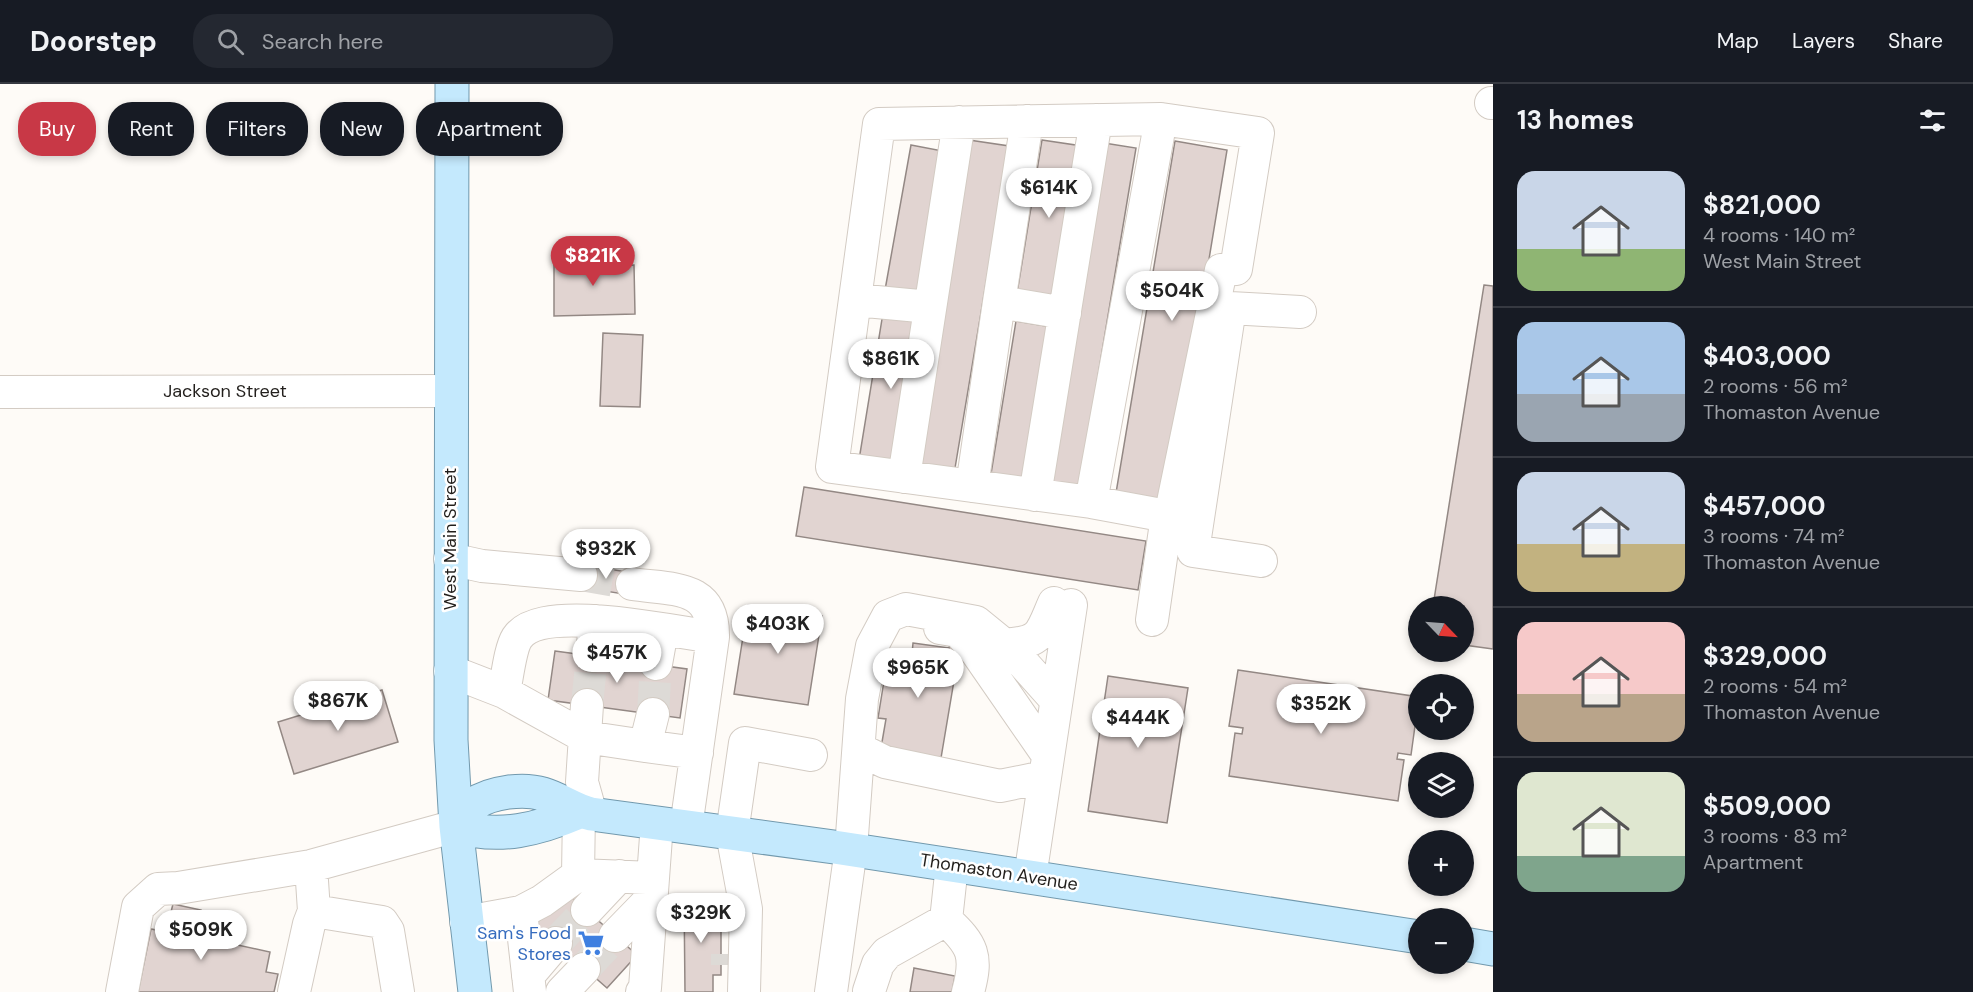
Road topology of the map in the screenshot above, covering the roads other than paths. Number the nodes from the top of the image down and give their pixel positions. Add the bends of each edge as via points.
1 (452, 86) edge
2 (1161, 119) junction
3 (1096, 120) junction
4 (1027, 121) junction
5 (959, 122) junction
6 (855, 300) junction
7 (999, 302) junction
8 (930, 307) junction
9 (1300, 312) dead end
10 (1065, 313) junction
11 (450, 391) junction
12 (0, 392) edge
13 (904, 477) junction
14 (972, 486) junction
15 (1035, 495) junction
16 (1091, 502) junction
17 (1167, 516) junction
18 (450, 559) junction
19 (1261, 561) dead end
20 (581, 575) tunnel mouth
21 (632, 584) tunnel mouth
22 (1152, 620) dead end
23 (596, 621) junction
24 (662, 631) junction
25 (713, 637) junction
26 (989, 647) junction
27 (592, 656) tunnel mouth
28 (656, 664) tunnel mouth
29 (450, 672) junction
30 (504, 692) junction
31 (1056, 700) junction
32 (587, 705) tunnel mouth
33 (653, 714) tunnel mouth
34 (585, 737) junction
35 (860, 741) junction
36 (645, 746) junction
37 (696, 753) junction
38 (811, 755) dead end
39 (1046, 765) junction
40 (585, 813) junction
41 (671, 825) junction
42 (456, 826) junction
43 (732, 833) junction
44 (851, 849) junction
45 (952, 865) junction
46 (311, 866) junction
47 (578, 875) junction
48 (619, 876) junction
49 (1030, 877) junction
50 (652, 888) junction
51 (587, 910) tunnel mouth
52 (314, 911) junction
53 (521, 912) junction
54 (746, 917) junction
55 (946, 920) junction
56 (466, 922) junction
57 (615, 936) tunnel mouth
58 (1408, 936) edge
59 (556, 943) tunnel mouth
60 (1474, 946) edge
61 (1493, 949) edge
62 (584, 969) tunnel mouth
63 (726, 970) tunnel mouth
64 (644, 977) edge
65 (529, 984) edge
66 (831, 988) edge
67 (122, 992) edge
68 (294, 992) edge
69 (398, 992) edge
70 (475, 992) edge
71 (562, 992) edge
72 (618, 992) edge
73 (744, 992) edge
74 (870, 992) edge
75 (968, 992) edge

1 - 11 main road, West Main Street
2 - 3 street
2 - 16 street
2 - 17 street via 1258,133 1236,268 1221,270 1171,512
3 - 4 street
3 - 10 street
4 - 5 street
4 - 7 street
5 - 6 street via 879,124
5 - 8 street
6 - 8 street
6 - 13 street via 832,467
7 - 10 street
7 - 14 street
8 - 13 street
9 - 19 street via 1230,308 1193,551
10 - 15 street
11 - 12 street, Jackson Street
11 - 18 main road, West Main Street
13 - 14 street
14 - 15 street
15 - 16 street
16 - 17 street
17 - 22 street
18 - 20 street via 482,566
18 - 29 main road, West Main Street
21 - 25 street via 690,593 703,599 713,619
23 - 24 street
23 - 27 street
23 - 30 street via 551,620 529,627 516,639
24 - 25 street
24 - 28 street
25 - 37 street
26 - 31 street
26 - 31 street via 1029,643 1063,604
26 - 35 street via 976,622 906,609 888,616 872,646 862,699
26 - 39 street
29 - 30 street
29 - 42 main road, West Main Street
30 - 34 street
31 - 39 street
32 - 34 street
33 - 36 street
34 - 36 street
34 - 40 street
35 - 39 street via 885,762 1000,786
35 - 44 street
36 - 37 street
37 - 41 street
38 - 43 street via 745,743
39 - 49 street
40 - 41 main road, Thomaston Avenue
40 - 42 main road, Thomaston Avenue via 545,794 513,792 476,803
40 - 47 street
41 - 43 main road, Thomaston Avenue
41 - 50 street
42 - 46 street
42 - 56 main road, West Main Street
43 - 44 main road, Thomaston Avenue
43 - 54 street
44 - 45 main road, Thomaston Avenue
44 - 66 street
45 - 49 main road, Thomaston Avenue
45 - 55 street
46 - 52 street
46 - 67 street via 158,889 138,906
47 - 48 street
47 - 53 street
48 - 50 street
48 - 51 street
49 - 58 main road, Thomaston Avenue
50 - 57 street
50 - 64 street
52 - 68 street
52 - 69 street via 382,922 388,931
53 - 56 street
53 - 65 street
54 - 63 street via 730,940
54 - 73 street
55 - 74 street via 887,953 878,964
55 - 75 street via 970,945 974,958
56 - 70 main road, West Main Street
59 - 65 street
60 - 61 main road
62 - 71 street
64 - 72 street
66 - 74 street

